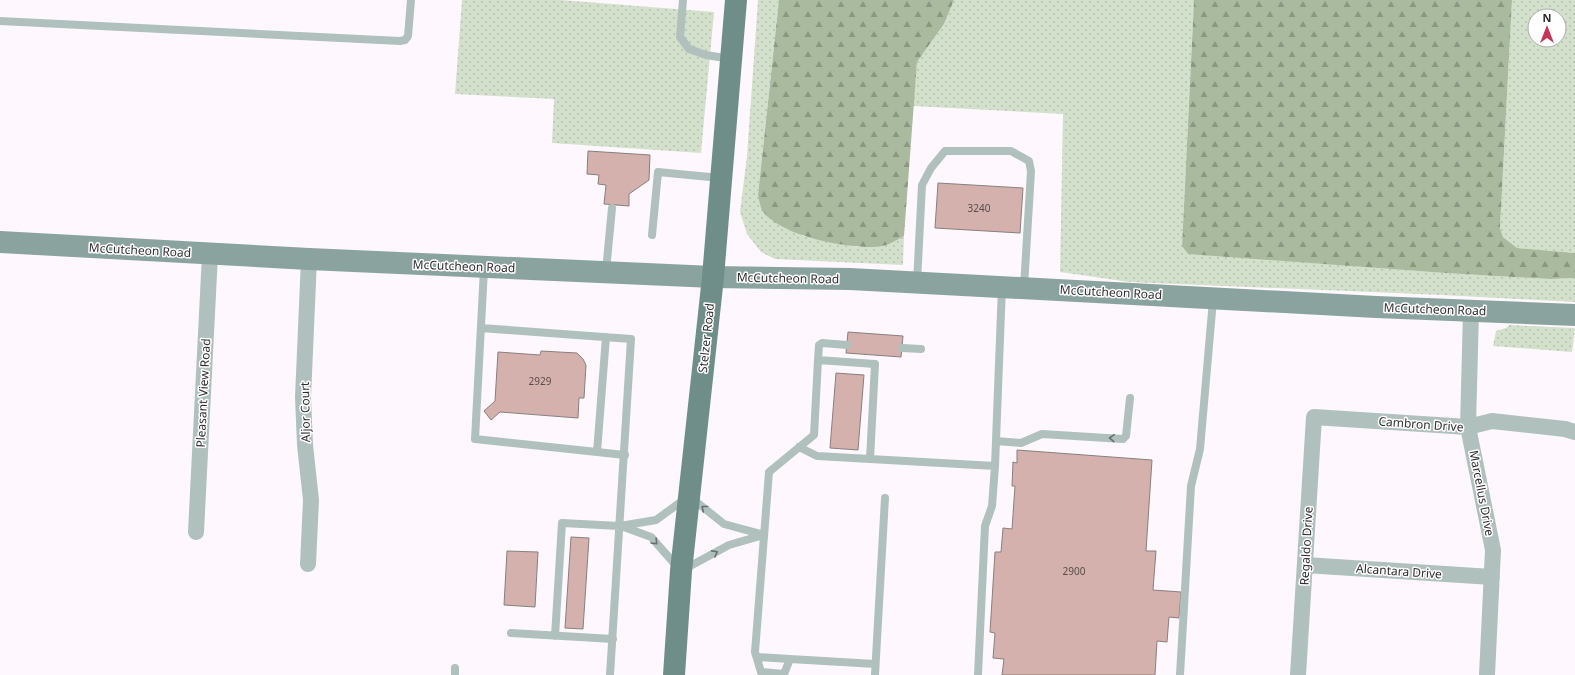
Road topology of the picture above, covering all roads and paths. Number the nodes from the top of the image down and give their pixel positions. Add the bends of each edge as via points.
1 (411, 0) edge
2 (683, 0) edge
3 (736, 0) edge
4 (0, 21) edge
5 (732, 60) junction
6 (721, 178) junction
7 (612, 208) dead end
8 (652, 235) dead end
9 (0, 242) edge
10 (210, 254) junction
11 (309, 259) junction
12 (484, 267) junction
13 (606, 272) junction
14 (713, 277) junction
15 (917, 282) junction
16 (1002, 286) junction
17 (1024, 287) junction
18 (1213, 297) junction
19 (1471, 311) junction
20 (1575, 315) edge
21 (481, 328) junction
22 (606, 337) junction
23 (847, 345) dead end
24 (902, 348) dead end
25 (921, 349) dead end
26 (818, 360) junction
27 (1130, 398) dead end
28 (1314, 417) joint
29 (1468, 427) junction
30 (1575, 432) edge
31 (996, 441) junction
32 (799, 447) junction
33 (597, 452) junction
34 (625, 455) junction
35 (870, 459) junction
36 (995, 466) junction
37 (689, 496) junction
38 (885, 498) dead end
39 (620, 526) junction
40 (196, 532) dead end
41 (764, 535) junction
42 (308, 564) dead end
43 (1305, 565) junction
44 (681, 572) junction
45 (1492, 577) junction
46 (511, 633) dead end
47 (555, 636) junction
48 (612, 639) junction
49 (757, 657) junction
50 (790, 659) junction
51 (875, 664) junction
52 (610, 675) edge
53 (674, 675) edge
54 (875, 675) edge
55 (978, 675) edge
56 (1180, 675) edge
57 (1298, 675) edge
58 (1487, 675) edge

1 - 4 lane via 408,36 400,41
2 - 5 lane via 680,38 689,49
3 - 5 main road, Stelzer Road
5 - 6 main road, Stelzer Road
6 - 8 lane via 658,172
6 - 14 main road, Stelzer Road
7 - 13 lane
9 - 10 main road, McCutcheon Road
10 - 11 main road, McCutcheon Road
10 - 40 street, Pleasant View Road
11 - 12 main road, McCutcheon Road
11 - 42 street, Aljor Court via 303,397 311,500
12 - 13 main road, McCutcheon Road
12 - 21 lane
13 - 14 main road, McCutcheon Road
14 - 15 main road, McCutcheon Road
14 - 37 main road, Stelzer Road
15 - 16 main road, McCutcheon Road
15 - 17 lane via 922,185 931,168 945,151 1011,151 1029,161 1031,171
16 - 17 main road, McCutcheon Road
16 - 31 lane
17 - 18 main road, McCutcheon Road
18 - 19 main road, McCutcheon Road
18 - 56 lane via 1200,449 1191,486
19 - 20 main road, McCutcheon Road
19 - 29 street, Marcellus Drive
21 - 22 lane
21 - 33 lane via 475,439
22 - 33 lane
22 - 34 lane via 631,339
23 - 26 lane via 822,343 819,345
24 - 25 lane
26 - 32 lane via 814,435
26 - 35 lane via 875,364
27 -> 31 lane via 1126,436 1123,439 1042,434 1021,443
28 - 29 street, Cambron Drive
28 - 43 street, Regaldo Drive
29 - 30 street, Cambron Drive via 1492,421
29 - 45 street, Marcellus Drive via 1493,550
31 - 36 lane
32 - 35 lane via 817,456
32 - 41 lane via 769,472
33 - 34 lane
34 - 39 lane
35 - 36 lane
36 - 55 lane via 992,506 985,526
37 - 39 lane via 656,520
41 -> 37 lane via 724,524
37 - 44 main road, Stelzer Road
38 - 51 lane
39 -> 44 lane via 651,537
39 - 47 lane via 562,523
39 - 48 lane
44 -> 41 lane via 729,545
41 - 49 lane via 755,652
43 - 45 street, Alcantara Drive
43 - 57 street, Regaldo Drive
44 - 53 main road, Stelzer Road
45 - 58 street, Marcellus Drive
46 - 47 lane
47 - 48 lane
48 - 52 lane
49 - 50 lane
49 - 50 lane via 761,672 784,674
50 - 51 lane
51 - 54 lane

